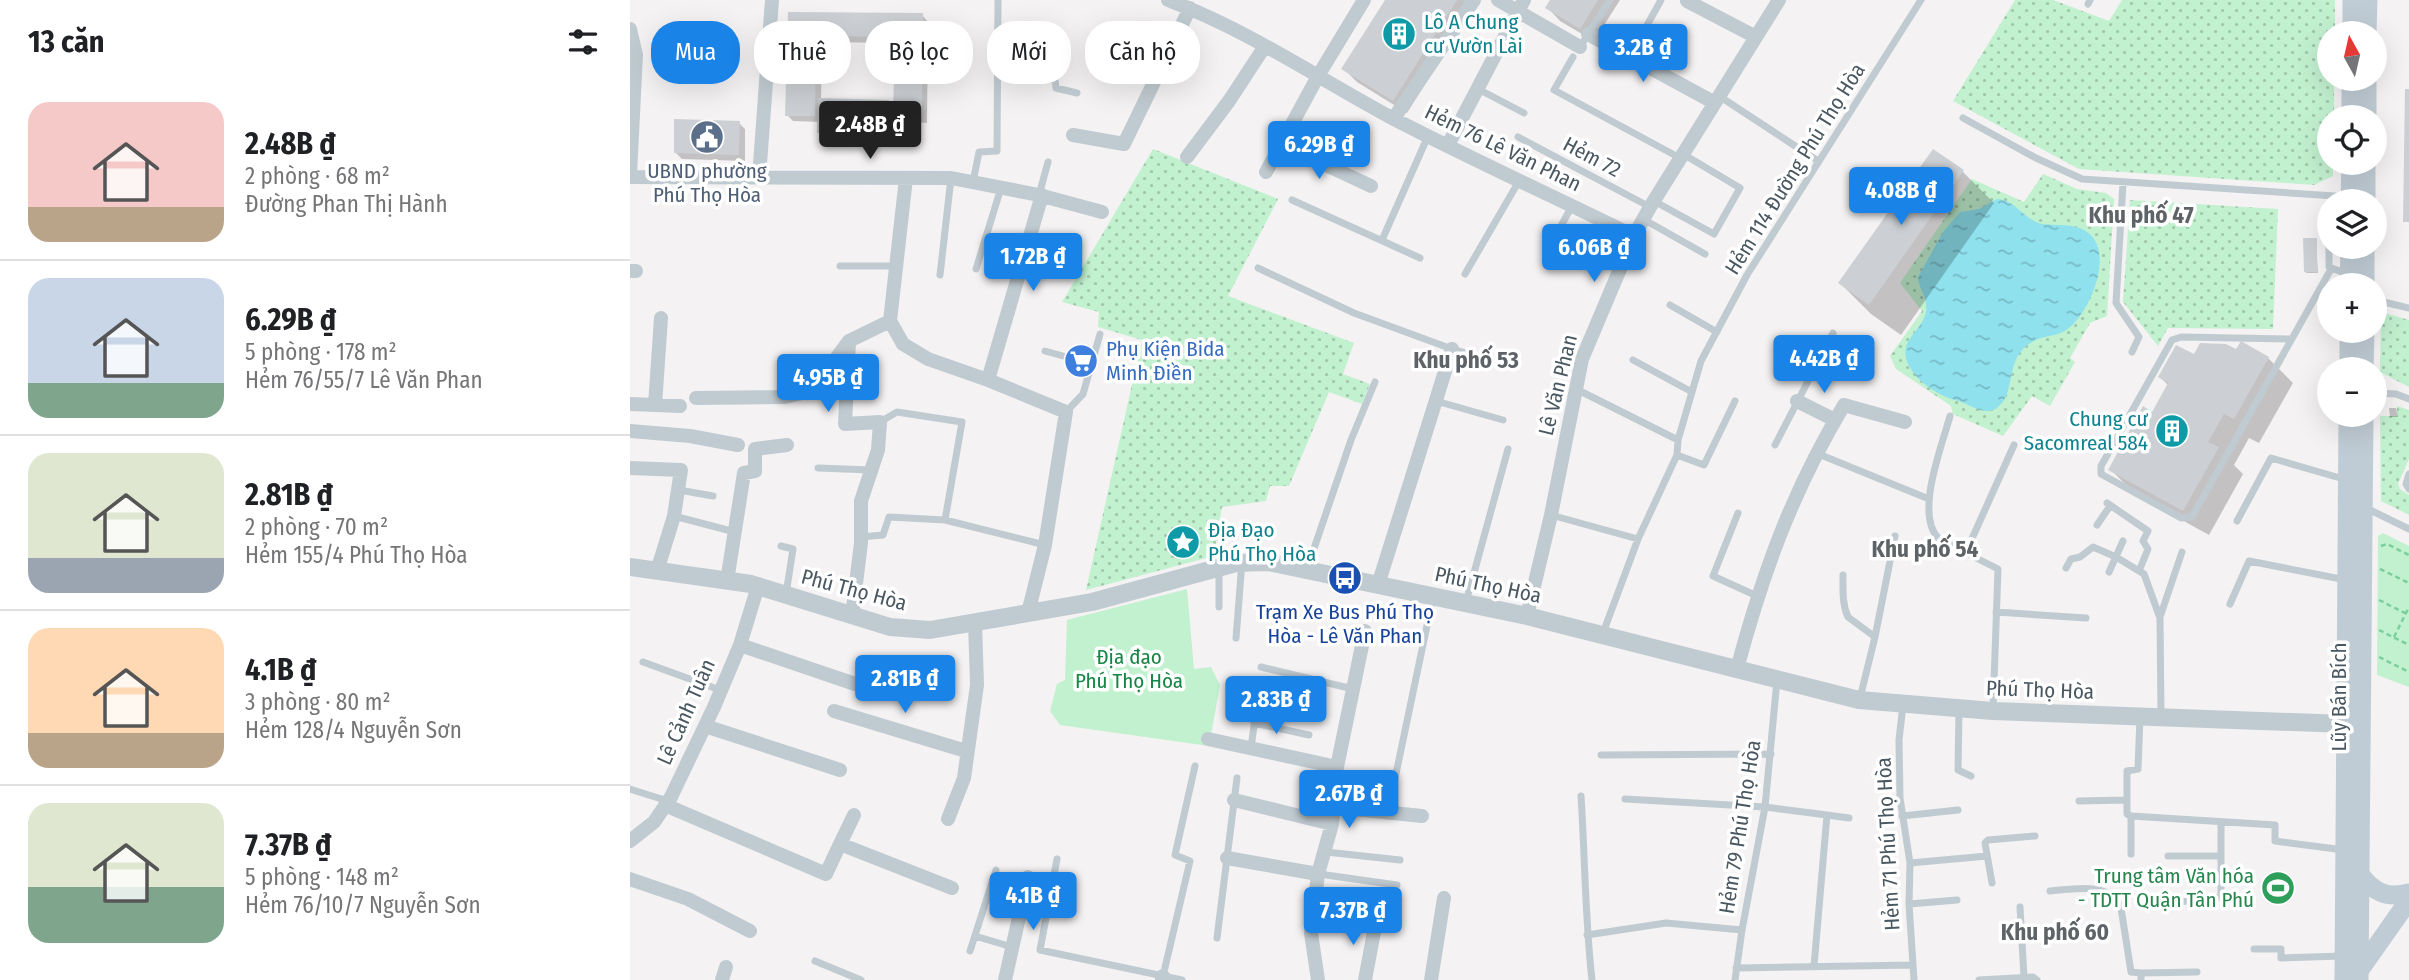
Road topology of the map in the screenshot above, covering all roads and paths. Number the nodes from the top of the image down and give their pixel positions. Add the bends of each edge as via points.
1 (772, 0) edge
2 (998, 0) edge
3 (1168, 0) edge
4 (1364, 0) edge
5 (1474, 0) edge
6 (1498, 0) edge
7 (1610, 0) edge
8 (1661, 0) edge
9 (1921, 0) edge
10 (2352, 0) edge
11 (2368, 0) edge
12 (1687, 1) edge
13 (1774, 2) edge
14 (1520, 6) edge
15 (1190, 8) junction
16 (998, 21) edge
17 (2352, 21) edge
18 (2367, 21) edge
19 (630, 29) edge
20 (1756, 37) junction
21 (1265, 46) junction
22 (1580, 46) junction
23 (1629, 57) junction
24 (1318, 76) junction
25 (998, 84) edge
26 (1055, 84) edge
27 (1477, 89) junction
28 (1077, 93) dead end
29 (1717, 99) junction
30 (1524, 113) dead end
31 (1394, 118) junction
32 (1963, 118) dead end
33 (1073, 135) dead end
34 (1429, 135) junction
35 (1518, 137) dead end
36 (1281, 144) junction
37 (1448, 145) junction
38 (1682, 156) junction
39 (1187, 157) dead end
40 (1818, 161) junction
41 (1048, 162) dead end
42 (1266, 172) dead end
43 (630, 175) edge
44 (759, 178) junction
45 (906, 178) junction
46 (951, 178) junction
47 (1519, 180) junction
48 (973, 182) junction
49 (2123, 183) junction
50 (1371, 186) dead end
51 (1001, 187) junction
52 (1040, 195) junction
53 (2317, 197) edge
54 (1292, 200) dead end
55 (1573, 205) junction
56 (1649, 209) junction
57 (1101, 212) dead end
58 (1634, 236) junction
59 (1382, 240) junction
60 (1546, 253) dead end
61 (1705, 254) dead end
62 (1025, 256) junction
63 (1420, 258) dead end
64 (2329, 259) edge
65 (896, 265) junction
66 (840, 266) dead end
67 (1258, 268) dead end
68 (976, 269) dead end
69 (1077, 271) dead end
70 (2340, 273) edge
71 (1465, 274) dead end
72 (940, 275) dead end
73 (2387, 303) edge
74 (1671, 305) dead end
75 (2409, 308) edge
76 (2317, 312) edge
77 (661, 317) dead end
78 (890, 321) junction
79 (1717, 332) junction
80 (1833, 333) dead end
81 (1100, 334) dead end
82 (2290, 339) junction
83 (849, 341) junction
84 (1452, 349) junction
85 (1045, 351) dead end
86 (2132, 352) dead end
87 (1633, 360) dead end
88 (1091, 364) junction
89 (1514, 367) dead end
90 (988, 380) junction
91 (1375, 382) dead end
92 (1575, 388) junction
93 (1692, 392) junction
94 (2387, 394) edge
95 (696, 398) dead end
96 (2409, 399) edge
97 (1436, 400) junction
98 (1735, 401) dead end
99 (1797, 401) junction
100 (630, 404) edge
101 (655, 405) junction
102 (680, 406) dead end
103 (1066, 412) junction
104 (1950, 416) dead end
105 (1503, 420) dead end
106 (1835, 420) junction
107 (880, 422) junction
108 (1905, 422) dead end
109 (2348, 427) edge
110 (2364, 427) edge
111 (630, 431) edge
112 (1678, 440) junction
113 (738, 445) dead end
114 (787, 445) dead end
115 (1775, 445) dead end
116 (2014, 445) dead end
117 (1508, 449) dead end
118 (1816, 453) junction
119 (1677, 454) junction
120 (630, 468) edge
121 (818, 468) dead end
122 (871, 470) junction
123 (2409, 474) edge
124 (2348, 480) junction
125 (2409, 489) edge
126 (678, 490) junction
127 (713, 496) dead end
128 (1929, 499) junction
129 (2363, 506) junction
130 (1738, 513) dead end
131 (1551, 515) junction
132 (674, 516) junction
133 (945, 520) junction
134 (2237, 521) dead end
135 (2097, 525) dead end
136 (2409, 529) edge
137 (735, 533) junction
138 (1895, 536) dead end
139 (861, 537) junction
140 (1638, 539) junction
141 (2123, 541) dead end
142 (1045, 545) junction
143 (781, 546) dead end
144 (2381, 546) dead end
145 (1966, 552) junction
146 (2182, 552) dead end
147 (2409, 555) edge
148 (2116, 557) junction
149 (1242, 562) junction
150 (630, 567) edge
151 (1219, 567) junction
152 (2066, 568) dead end
153 (1307, 570) junction
154 (657, 571) junction
155 (2139, 571) junction
156 (2109, 572) dead end
157 (1843, 575) dead end
158 (2380, 579) dead end
159 (2347, 580) junction
160 (727, 581) junction
161 (2409, 583) edge
162 (1378, 585) junction
163 (758, 586) junction
164 (2380, 590) dead end
165 (786, 595) junction
166 (1433, 596) junction
167 (1757, 596) junction
168 (2373, 597) dead end
169 (2379, 600) junction
170 (1466, 603) junction
171 (2230, 604) dead end
172 (1219, 607) dead end
173 (2409, 607) edge
174 (2379, 610) dead end
175 (1996, 612) junction
176 (1028, 613) junction
177 (2407, 614) edge
178 (1527, 615) junction
179 (852, 616) junction
180 (2085, 618) dead end
181 (2160, 618) junction
182 (2379, 620) dead end
183 (975, 623) junction
184 (1365, 631) dead end
185 (1603, 634) junction
186 (2394, 637) junction
187 (1236, 638) dead end
188 (1875, 638) junction
189 (740, 645) junction
190 (2409, 645) edge
191 (2379, 657) dead end
192 (643, 662) dead end
193 (1261, 667) dead end
194 (1737, 669) junction
195 (2409, 672) edge
196 (1777, 680) junction
197 (855, 684) dead end
198 (1355, 684) junction
199 (720, 690) junction
200 (1258, 696) dead end
201 (1859, 701) junction
202 (1903, 705) junction
203 (1959, 709) junction
204 (1993, 711) junction
205 (834, 712) dead end
206 (2140, 717) junction
207 (2161, 717) junction
208 (1254, 723) junction
209 (2346, 724) junction
210 (705, 726) junction
211 (1309, 736) dead end
212 (1208, 739) dead end
213 (1251, 748) junction
214 (966, 751) junction
215 (1771, 754) junction
216 (1601, 755) dead end
217 (1195, 766) dead end
218 (1337, 767) junction
219 (840, 770) dead end
220 (1970, 776) dead end
221 (1237, 778) dead end
222 (630, 789) edge
223 (1393, 789) dead end
224 (1581, 796) dead end
225 (1625, 799) dead end
226 (1234, 800) junction
227 (2127, 800) junction
228 (2079, 802) dead end
229 (666, 803) junction
230 (1334, 807) junction
231 (1765, 807) junction
232 (1958, 810) dead end
233 (854, 814) dead end
234 (1827, 815) junction
235 (1422, 816) dead end
236 (1902, 816) junction
237 (2132, 816) junction
238 (1849, 818) dead end
239 (948, 819) dead end
240 (2221, 822) junction
241 (1332, 824) junction
242 (632, 836) edge
243 (2035, 836) dead end
244 (840, 844) junction
245 (2344, 850) junction
246 (1326, 852) junction
247 (2131, 854) dead end
248 (1987, 856) junction
249 (2168, 856) dead end
250 (2221, 856) junction
251 (1227, 858) junction
252 (1057, 859) dead end
253 (1400, 860) dead end
254 (1910, 863) junction
255 (996, 870) dead end
256 (1318, 874) junction
257 (2360, 874) junction
258 (1028, 877) dead end
259 (630, 879) edge
260 (1992, 883) dead end
261 (1397, 885) dead end
262 (952, 888) dead end
263 (2050, 891) dead end
264 (2409, 893) edge
265 (1444, 898) dead end
266 (1957, 900) dead end
267 (2409, 900) edge
268 (1909, 904) junction
269 (2144, 906) dead end
270 (2020, 907) dead end
271 (1376, 921) dead end
272 (750, 930) dead end
273 (1742, 930) junction
274 (1587, 935) junction
275 (975, 936) junction
276 (1217, 938) dead end
277 (1012, 947) junction
278 (2254, 949) dead end
279 (970, 951) dead end
280 (2344, 956) junction
281 (815, 961) dead end
282 (1913, 965) junction
283 (1814, 966) junction
284 (1737, 968) junction
285 (2196, 972) dead end
286 (2141, 976) edge
287 (2024, 977) junction
288 (1162, 978) edge
289 (2353, 978) edge
290 (862, 980) edge
291 (1005, 980) edge
292 (1182, 980) edge
293 (1318, 980) edge
294 (1365, 980) edge
295 (1431, 980) edge
296 (1592, 980) edge
297 (1735, 980) edge
298 (1914, 980) edge
299 (1979, 980) edge
300 (2037, 980) edge

1 - 44 street
2 - 16 lane
3 - 15 street, Hẻm 76 Lê Văn Phan
4 - 24 street
5 - 31 street
6 - 14 street
7 - 22 lane
8 - 23 lane
9 - 40 lane, Hẻm 114 Đường Phú Thọ Hòa
10 - 17 main road
11 - 18 main road
12 - 20 street
13 - 20 street, Lê Văn Phan
14 - 22 street
14 - 27 street
15 - 21 street, Hẻm 76 Lê Văn Phan
15 - 33 street via 1124,144
19 - 43 street via 636,55
20 - 29 street, Lê Văn Phan
21 - 24 street, Hẻm 76 Lê Văn Phan
21 - 39 street
22 - 23 street
22 - 38 lane via 1554,90
23 - 29 street
24 - 31 street, Hẻm 76 Lê Văn Phan
24 - 36 street
25 - 48 lane via 997,151 979,152
26 - 28 lane via 1055,88
27 - 30 lane
27 - 37 street
29 - 38 street, Lê Văn Phan
29 - 40 lane
31 - 34 street, Hẻm 76 Lê Văn Phan
32 - 49 lane via 2076,177
34 - 37 street, Hẻm 76 Lê Văn Phan
34 - 59 lane
35 - 56 lane, Hẻm 72
36 - 42 street
36 - 50 street
37 - 47 street, Hẻm 76 Lê Văn Phan
38 - 56 street, Lê Văn Phan
38 - 56 lane via 1740,188 1714,234
40 - 79 lane, Hẻm 114 Đường Phú Thọ Hòa
41 - 52 lane
43 - 44 street
44 - 45 street
45 - 46 street
45 - 65 street
46 - 48 street
46 - 72 lane
47 - 55 street, Hẻm 76 Lê Văn Phan
47 - 71 lane
48 - 51 street
49 - 53 lane
49 - 86 lane via 2116,303 2139,337
51 - 52 street
51 - 68 lane
52 - 57 street
52 - 62 street
54 - 59 lane
55 - 58 street, Hẻm 76 Lê Văn Phan
55 - 60 lane
56 - 58 street, Lê Văn Phan
56 - 61 lane
58 - 92 street, Lê Văn Phan via 1587,345
59 - 63 lane
62 - 69 lane
62 - 90 street
64 - 70 lane via 2329,266
65 - 66 lane
65 - 78 street
67 - 84 lane via 1354,313
73 - 75 lane
74 - 79 lane
76 - 82 lane
77 - 101 street
78 - 83 street
78 - 90 street via 903,344 928,359
79 - 93 lane, Hẻm 114 Đường Phú Thọ Hòa via 1701,361
80 - 99 lane
81 - 88 lane
82 - 82 lane via 2172,340 2101,466 2101,474 2182,518 2192,517
83 - 95 street via 806,392 785,397
83 - 107 street via 845,424
84 - 89 lane
84 - 97 street
85 - 88 lane
87 - 93 lane
88 - 103 lane via 1083,394
90 - 103 street
91 - 153 lane
92 - 112 lane
92 - 131 street, Lê Văn Phan
93 - 112 lane, Hẻm 114 Đường Phú Thọ Hòa
94 - 96 lane
97 - 105 lane
97 - 162 street
98 - 119 lane via 1704,465
99 - 106 street
99 - 115 lane
100 - 101 street
101 - 102 street
103 - 142 street
104 - 128 lane
106 - 108 street via 1844,405
106 - 118 street
107 - 122 street
107 - 133 lane via 897,412 962,422
109 - 124 main road, Lũy Bán Bích
110 - 129 main road, Lũy Bán Bích
111 - 113 street
112 - 119 lane, Hẻm 114 Đường Phú Thọ Hòa
114 - 137 street via 755,449 755,471 744,473
116 - 145 lane
117 - 170 lane
118 - 128 lane
118 - 167 street
119 - 140 lane, Hẻm 114 Đường Phú Thọ Hòa
120 - 126 street via 681,470
121 - 122 lane
122 - 139 street via 861,501
123 - 125 lane
124 - 134 lane via 2271,458
124 - 159 main road, Lũy Bán Bích
126 - 127 lane
126 - 132 street
128 - 145 lane via 1934,534
129 - 136 lane
129 - 257 main road, Lũy Bán Bích
130 - 167 lane via 1713,576
131 - 140 lane
131 - 178 street, Lê Văn Phan
132 - 137 lane
132 - 154 street
133 - 139 lane via 889,517 883,535
133 - 142 lane
135 - 155 lane via 2109,505 2148,531 2143,541 2148,549
137 - 160 street
138 - 188 lane
139 - 179 street
140 - 185 lane, Hẻm 114 Đường Phú Thọ Hòa
141 - 148 lane
142 - 176 street
143 - 165 lane via 793,549
144 - 147 path via 2387,544
145 - 175 lane via 1997,569
146 - 181 lane
148 - 152 lane via 2092,547 2071,559
148 - 155 lane
148 - 156 lane
149 - 151 street, Phú Thọ Hòa
149 - 153 street, Phú Thọ Hòa
149 - 187 lane
150 - 154 street, Phú Thọ Hòa
151 - 172 lane
151 - 176 street, Phú Thọ Hòa via 1110,597
153 - 162 street, Phú Thọ Hòa
154 - 160 street, Phú Thọ Hòa
155 - 181 lane
157 - 188 lane via 1848,617
158 - 161 path via 2380,569
159 - 171 lane via 2249,561
159 - 209 main road, Lũy Bán Bích
160 - 163 street, Phú Thọ Hòa
162 - 166 street, Phú Thọ Hòa
163 - 165 street, Phú Thọ Hòa
163 - 189 street, Lê Cảnh Tuân
164 - 169 path
165 - 179 street, Phú Thọ Hòa
166 - 170 street, Phú Thọ Hòa
166 - 223 lane
167 - 194 street
168 - 169 path
169 - 174 path
169 - 177 path
170 - 178 street, Phú Thọ Hòa
173 - 177 path
175 - 180 lane
175 - 204 lane
176 - 183 street, Phú Thọ Hòa
177 - 186 path
178 - 185 street, Phú Thọ Hòa
179 - 183 street, Phú Thọ Hòa via 890,627 930,630
181 - 207 lane
182 - 186 path via 2379,630
183 - 214 street via 977,685
184 - 198 street
185 - 194 street, Phú Thọ Hòa
186 - 190 path
188 - 201 lane
189 - 197 street
189 - 199 street, Lê Cảnh Tuân
191 - 195 path
192 - 199 lane
193 - 198 lane
194 - 196 street, Phú Thọ Hòa
196 - 201 street, Phú Thọ Hòa
196 - 215 lane, Hẻm 79 Phú Thọ Hòa
198 - 218 street
199 - 210 street, Lê Cảnh Tuân
200 - 208 lane
201 - 202 street, Phú Thọ Hòa
202 - 203 street, Phú Thọ Hòa
202 - 236 lane, Hẻm 71 Phú Thọ Hòa via 1899,740
203 - 204 street, Phú Thọ Hòa
203 - 220 lane via 1958,769
204 - 206 street, Phú Thọ Hòa
205 - 214 street
206 - 207 street, Phú Thọ Hòa
206 - 227 lane via 2138,769 2127,771
207 - 209 street, Phú Thọ Hòa
208 - 211 lane
208 - 213 lane
209 - 245 main road, Lũy Bán Bích
210 - 219 street
210 - 229 street, Lê Cảnh Tuân
212 - 213 street
213 - 218 street
214 - 239 street via 964,778
215 - 216 lane
215 - 231 lane, Hẻm 79 Phú Thọ Hòa
217 - 288 lane via 1175,855 1190,861
218 - 230 street
221 - 226 lane
222 - 229 lane
224 - 274 lane
225 - 231 lane
226 - 241 street
226 - 251 lane
227 - 228 lane
227 - 237 lane via 2127,814
229 - 242 street, Lê Cảnh Tuân via 654,822
229 - 244 street via 825,874
230 - 235 street
230 - 241 street
231 - 234 lane
231 - 273 lane, Hẻm 79 Phú Thọ Hòa
232 - 236 lane
233 - 244 street
234 - 238 lane
234 - 283 lane
236 - 254 lane, Hẻm 71 Phú Thọ Hòa
237 - 240 lane
237 - 247 lane
240 - 245 lane via 2275,825 2275,841
240 - 250 lane
241 - 246 street
243 - 248 lane via 1988,840
244 - 262 street
245 - 280 main road, Lũy Bán Bích
246 - 253 lane
246 - 256 street
248 - 254 lane
248 - 260 lane
249 - 250 lane
250 - 269 lane via 2221,897
251 - 256 street
251 - 276 lane
252 - 288 lane via 1040,950
254 - 268 lane, Hẻm 71 Phú Thọ Hòa
255 - 275 lane
256 - 261 lane
256 - 293 street via 1311,933
257 - 264 main road via 2382,894
257 - 289 main road, Lũy Bán Bích
258 - 277 street
259 - 272 street via 688,899
263 - 286 lane via 2087,887 2118,901 2131,972
265 - 295 street
266 - 268 lane
267 - 289 main road
268 - 282 lane, Hẻm 71 Phú Thọ Hòa
270 - 287 lane
271 - 294 street
273 - 274 lane via 1665,923
273 - 284 lane, Hẻm 79 Phú Thọ Hòa
274 - 296 lane
275 - 277 lane
275 - 279 lane
277 - 291 street
278 - 280 lane via 2281,949 2281,958
280 - 289 main road, Lũy Bán Bích
281 - 290 lane
282 - 283 lane
282 - 298 lane, Hẻm 71 Phú Thọ Hòa
283 - 284 lane
284 - 297 lane, Hẻm 79 Phú Thọ Hòa
285 - 286 lane
287 - 299 lane
287 - 300 lane
288 - 292 lane

